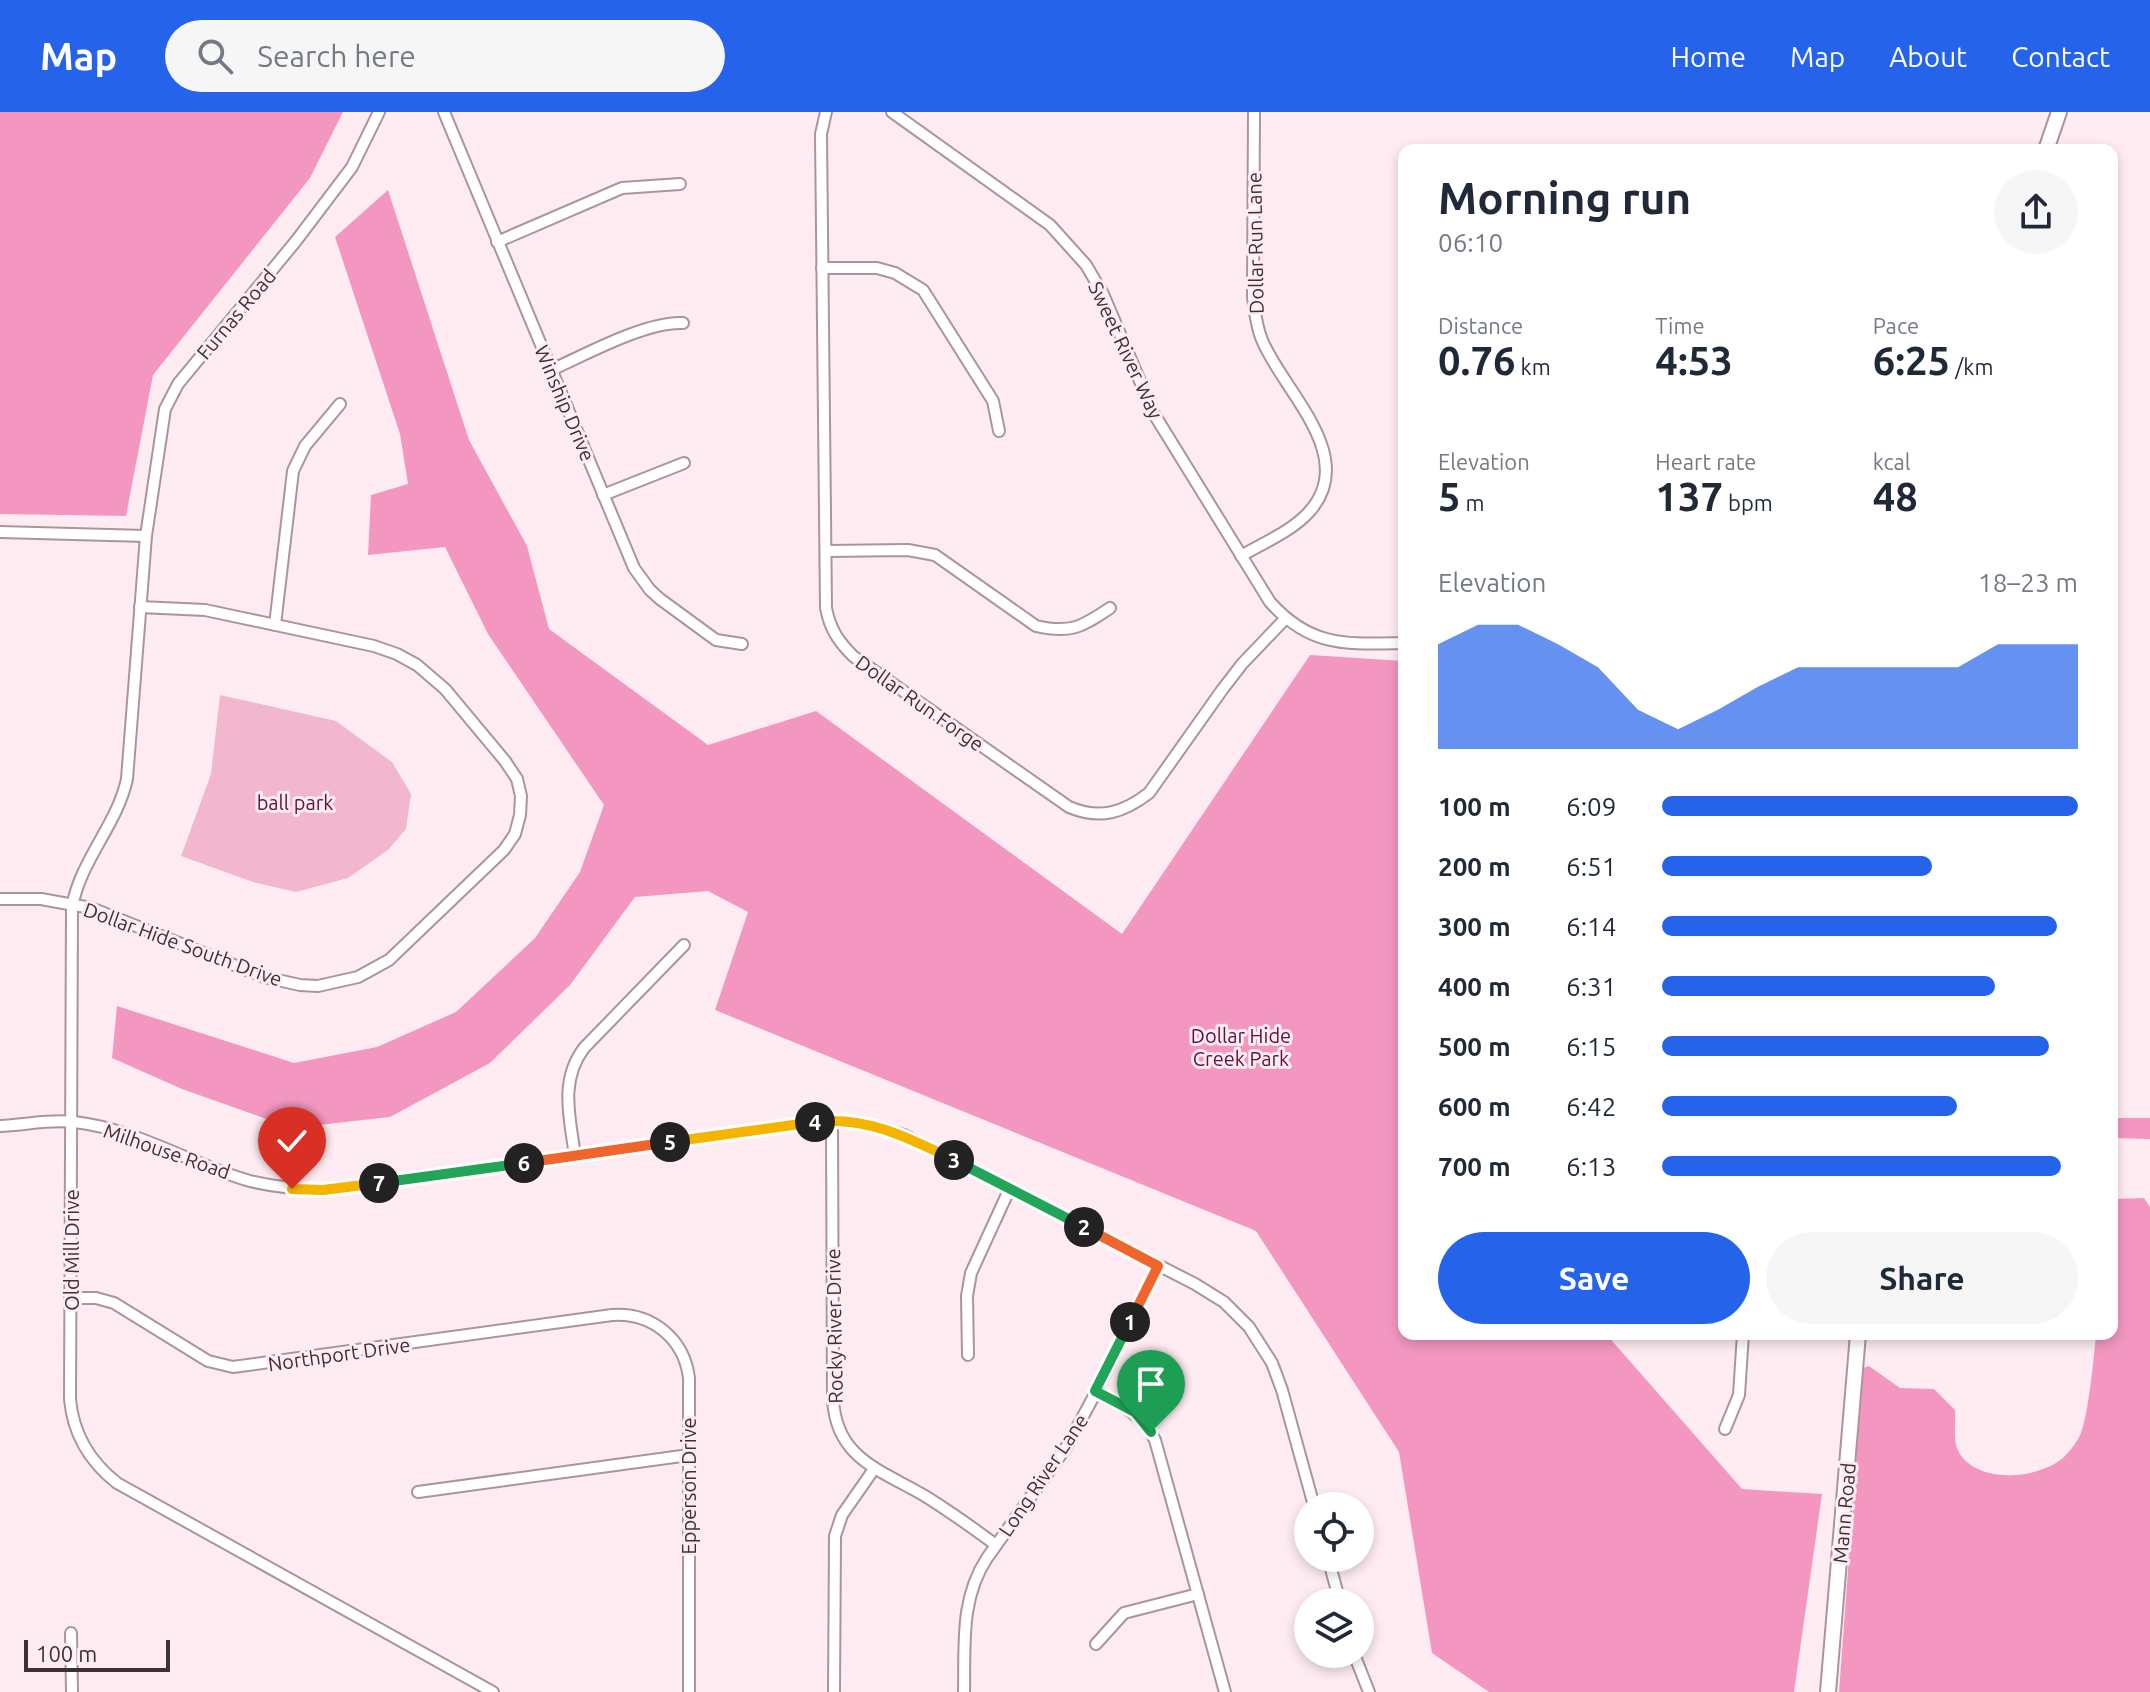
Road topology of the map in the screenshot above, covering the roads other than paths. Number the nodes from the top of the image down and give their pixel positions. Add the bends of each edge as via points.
1 (379, 112) edge
2 (826, 112) edge
3 (892, 112) edge
4 (1254, 112) edge
5 (2059, 112) edge
6 (448, 114) edge
7 (2048, 144) edge
8 (680, 184) dead end
9 (497, 242) junction
10 (822, 268) junction
11 (683, 323) dead end
12 (551, 370) junction
13 (340, 404) dead end
14 (999, 431) dead end
15 (684, 463) dead end
16 (603, 495) junction
17 (0, 532) edge
18 (146, 536) junction
19 (826, 551) junction
20 (1241, 556) junction
21 (142, 583) joint
22 (140, 607) junction
23 (1110, 608) dead end
24 (1285, 619) junction
25 (275, 625) junction
26 (1398, 643) edge
27 (742, 644) dead end
28 (0, 899) edge
29 (73, 903) junction
30 (684, 945) dead end
31 (832, 1121) junction
32 (71, 1122) junction
33 (0, 1126) edge
34 (575, 1156) junction
35 (1010, 1188) junction
36 (1158, 1266) junction
37 (70, 1298) junction
38 (624, 1315) joint
39 (1743, 1340) edge
40 (1858, 1340) edge
41 (968, 1355) dead end
42 (1095, 1391) junction
43 (1725, 1429) dead end
44 (689, 1455) junction
45 (874, 1469) junction
46 (418, 1492) dead end
47 (1310, 1492) edge
48 (996, 1545) junction
49 (1198, 1594) junction
50 (71, 1633) dead end
51 (1096, 1644) dead end
52 (1360, 1668) edge
53 (72, 1692) edge
54 (493, 1692) edge
55 (689, 1692) edge
56 (834, 1692) edge
57 (964, 1692) edge
58 (1225, 1692) edge
59 (1369, 1692) edge
60 (1828, 1692) edge

1 - 18 street, Furnas Road via 352,167 175,388 160,428
2 - 10 street, Dollar Run Forge via 821,134
3 - 20 street, Sweet River Way via 1050,225 1086,265 1154,414
4 - 20 street, Dollar Run Lane via 1256,323 1321,440 1326,460 1325,480 1310,511
5 - 7 main road
6 - 9 street, Winship Drive
8 - 9 street via 622,188
9 - 12 street, Winship Drive
10 - 14 street via 877,268 923,290 993,401
10 - 19 street, Dollar Run Forge
11 - 12 street via 638,332
12 - 16 street, Winship Drive
13 - 25 street via 305,446 293,471
15 - 16 street
16 - 27 street, Winship Drive via 634,568 650,590 716,640
17 - 18 street
18 - 21 street, Furnas Road
19 - 23 street via 908,550 935,555 1036,626 1054,630 1085,625
19 - 24 street, Dollar Run Forge via 829,625 853,656 1082,813 1115,813 1149,793 1242,664
20 - 24 street, Sweet River Way
21 - 22 street, Old Mill Drive
22 - 25 street via 196,609
22 - 29 street, Old Mill Drive via 127,779 117,810 86,862
24 - 26 street, Sweet River Way via 1323,640
25 - 29 street, Dollar Hide South Drive via 388,650 425,670 445,689 511,768 519,787 518,825 504,850 397,954 366,973 318,986 277,981
28 - 29 street, Dollar Hide South Drive
29 - 32 street, Old Mill Drive
30 - 34 street via 576,1060 567,1090
31 - 34 street, Milhouse Road
31 - 35 street, Milhouse Road via 904,1135
31 - 45 street, Rocky River Drive via 833,1404 847,1444
32 - 33 street, Milhouse Road
32 - 34 street, Milhouse Road via 120,1131 251,1181 301,1189
32 - 37 street, Old Mill Drive
35 - 36 street, Milhouse Road
35 - 41 street via 971,1273
36 - 42 street, Long River Lane
36 - 47 street, Milhouse Road via 1224,1302 1262,1345 1280,1383
37 - 38 street, Northport Drive via 114,1303 208,1361 233,1367
37 - 54 street, Old Mill Drive via 71,1412 81,1443 106,1474
38 - 44 street, Epperson Drive via 661,1328 683,1356 689,1378
39 - 43 street via 1739,1395
40 - 60 main road, Mann Road
42 - 48 street, Long River Lane via 1067,1446
42 - 49 street via 1135,1412 1155,1440
44 - 46 street
44 - 55 street, Epperson Drive
45 - 48 street, Rocky River Drive via 927,1497
45 - 56 street via 842,1515 835,1536
48 - 57 street, Long River Lane via 968,1601
49 - 51 street via 1124,1613
49 - 58 street
50 - 53 street
52 - 59 street

